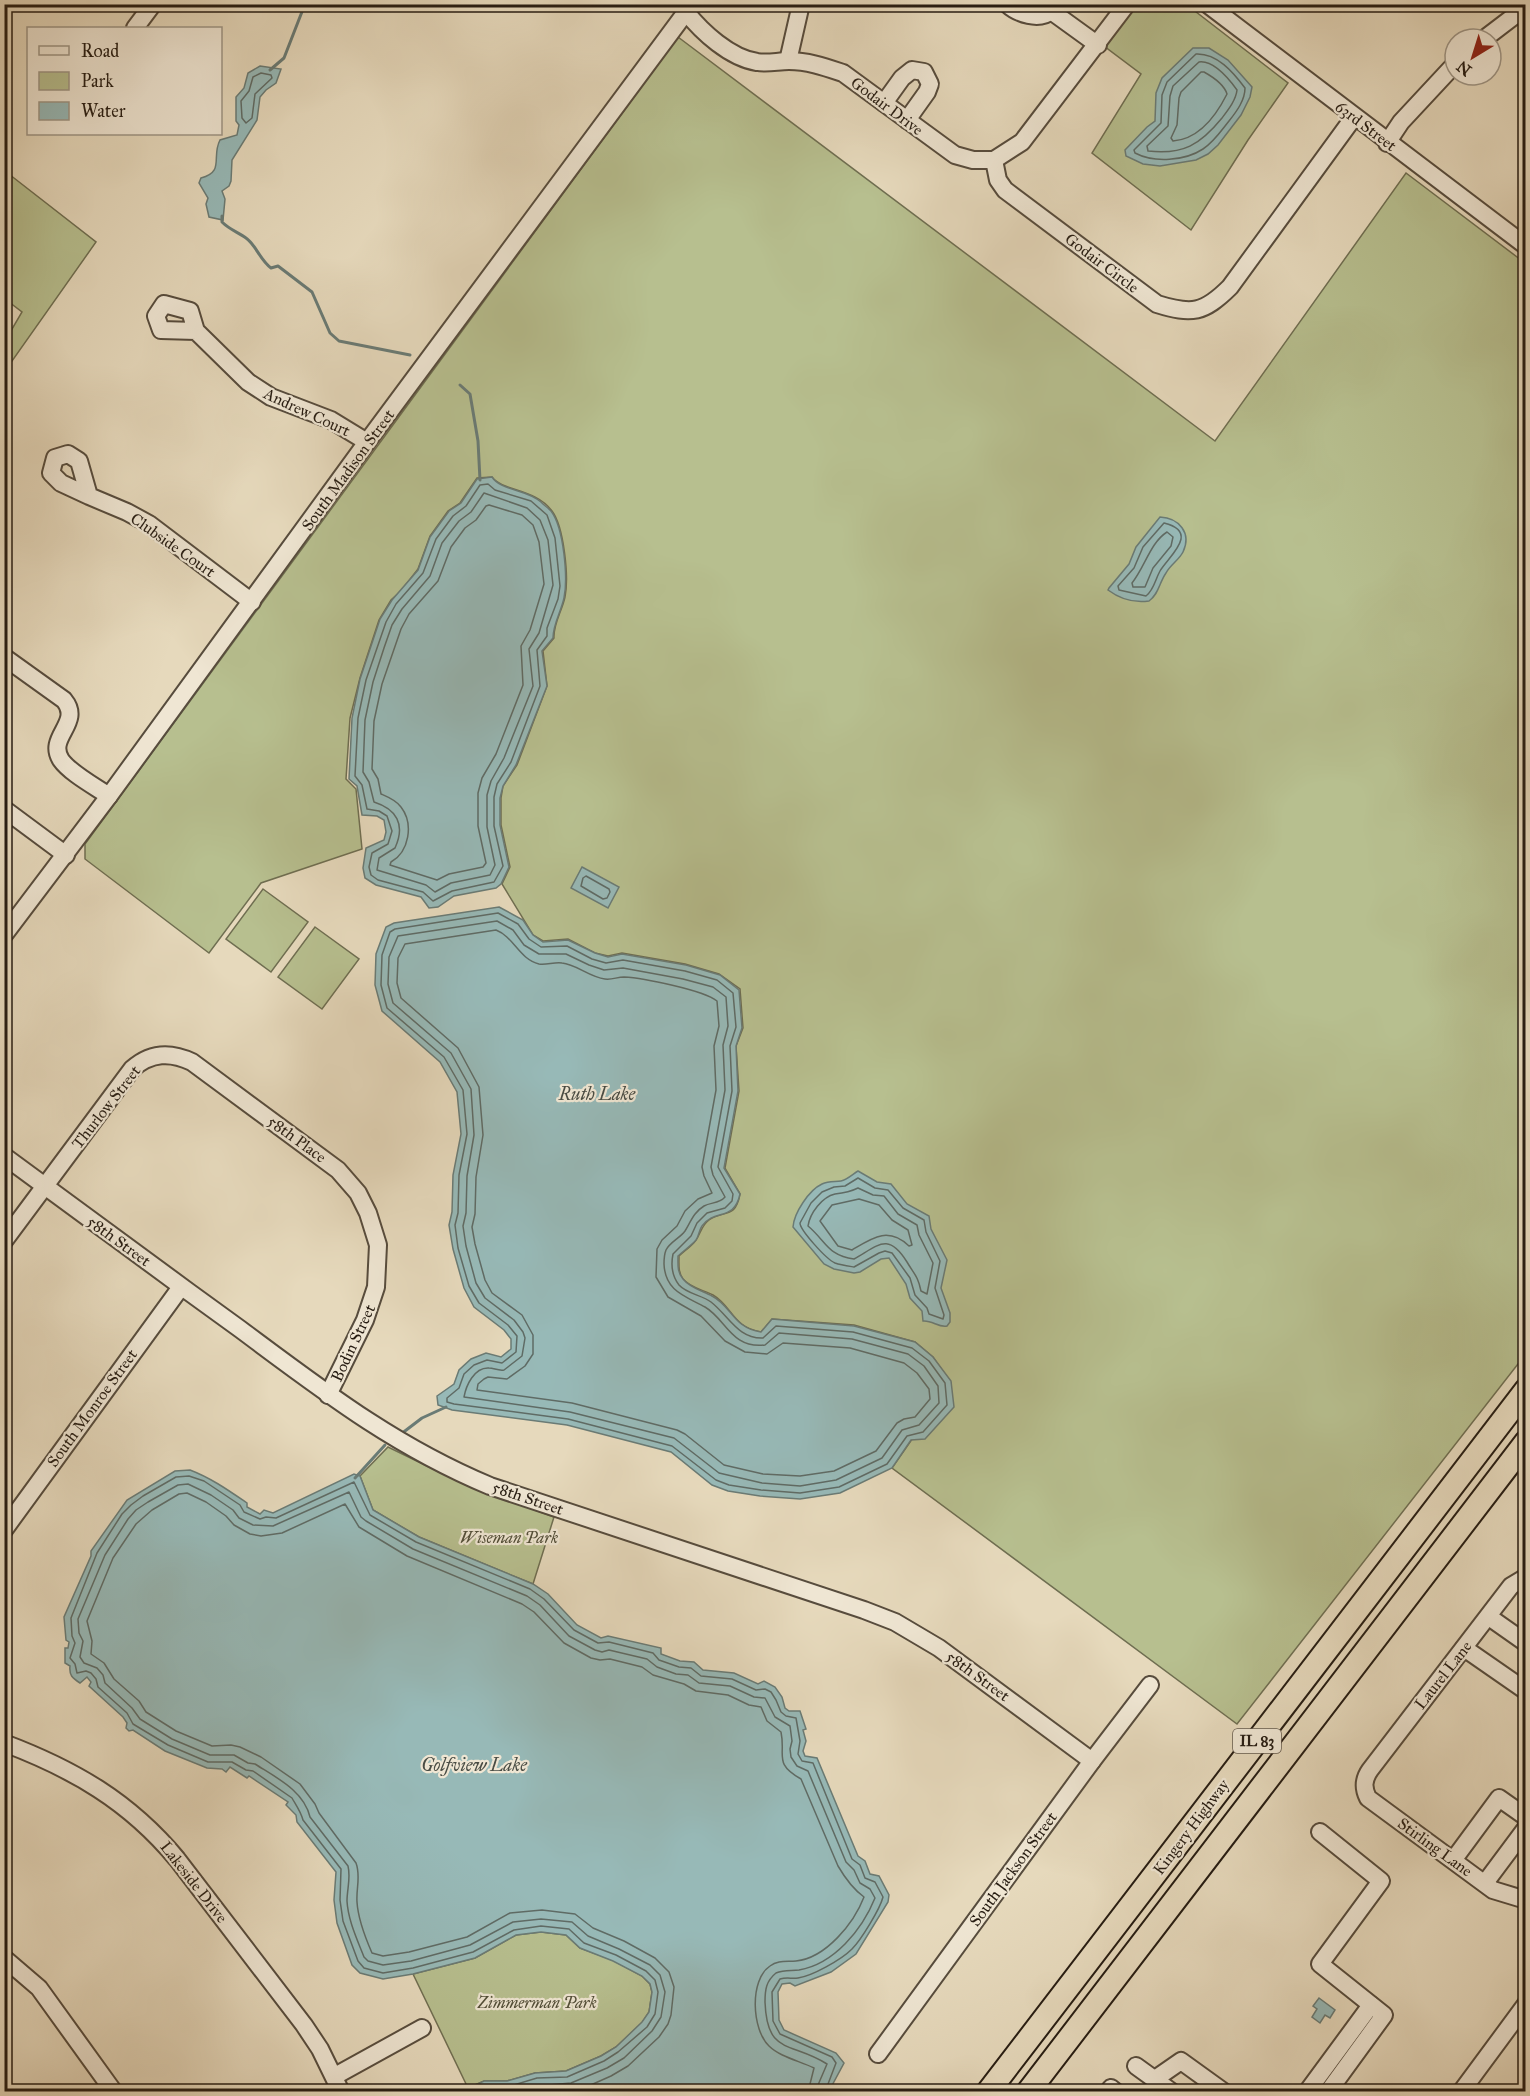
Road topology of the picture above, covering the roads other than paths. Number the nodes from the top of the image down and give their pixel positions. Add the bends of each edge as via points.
1 (153, 4) edge
2 (801, 4) edge
3 (1007, 4) edge
4 (1127, 4) edge
5 (1207, 4) edge
6 (1526, 7) edge
7 (689, 8) edge
8 (1049, 8) edge
9 (136, 27) edge
10 (1500, 27) edge
11 (1098, 45) junction
12 (788, 61) junction
13 (1443, 77) edge
14 (884, 103) junction
15 (1354, 117) junction
16 (907, 120) junction
17 (1387, 142) junction
18 (994, 160) junction
19 (1526, 246) edge
20 (196, 331) dead end
21 (367, 442) junction
22 (89, 496) dead end
23 (252, 602) junction
24 (4, 657) edge
25 (109, 796) junction
26 (4, 809) edge
27 (66, 855) junction
28 (4, 935) edge
29 (238, 1095) joint
30 (4, 1156) edge
31 (45, 1186) junction
32 (354, 1187) joint
33 (4, 1241) edge
34 (181, 1287) junction
35 (1526, 1390) edge
36 (328, 1395) junction
37 (1526, 1442) edge
38 (4, 1530) edge
39 (1526, 1577) edge
40 (1489, 1617) junction
41 (1526, 1643) edge
42 (1464, 1648) junction
43 (1150, 1685) dead end
44 (1526, 1691) edge
45 (4, 1743) edge
46 (1092, 1761) junction
47 (1366, 1776) joint
48 (1526, 1817) edge
49 (1526, 1828) edge
50 (1320, 1832) dead end
51 (1454, 1859) junction
52 (1485, 1883) junction
53 (1526, 1900) edge
54 (4, 1958) edge
55 (1526, 2004) edge
56 (1371, 2005) junction
57 (422, 2028) dead end
58 (878, 2054) dead end
59 (1136, 2066) dead end
60 (1155, 2079) junction
61 (338, 2084) edge
62 (114, 2091) edge
63 (988, 2091) edge
64 (1028, 2091) edge
65 (1172, 2091) edge
66 (1224, 2091) edge
67 (1307, 2091) edge
68 (1328, 2091) edge
69 (1461, 2091) edge

1 - 9 street
2 - 12 street
3 - 8 street via 1019,13 1041,16
4 - 11 street
5 - 15 street, 63rd Street
6 - 10 street
7 - 12 street, Godair Drive via 696,25 728,50 756,62
7 - 21 street, South Madison Street
8 - 11 street
11 - 18 street via 1022,142
12 - 14 street, Godair Drive via 843,73
13 - 17 street
14 - 16 street, Godair Drive
14 - 16 street via 907,73 924,72 930,84
15 - 17 street, 63rd Street
15 - 18 street, Godair Circle via 1230,287 1214,303 1199,310 1179,311 1157,304 1005,190 998,180
16 - 18 street, Godair Drive via 955,155
17 - 19 street, 63rd Street
20 - 21 street, Andrew Court via 258,389 284,404 331,420
21 - 23 street, South Madison Street
22 - 23 street, Clubside Court via 149,524
23 - 25 street, South Madison Street
24 - 25 street via 69,706 71,713 58,745 61,759
25 - 27 street, South Madison Street
26 - 27 street
27 - 28 street, South Madison Street
29 - 31 street, Thurlow Street via 183,1058 159,1054 142,1061
29 - 32 street, 58th Place via 329,1162
30 - 31 street, 58th Street
31 - 33 street, Thurlow Street
31 - 34 street, 58th Street
32 - 36 street, Bodin Street via 378,1245 378,1277 368,1313
34 - 36 street, 58th Street
34 - 38 street, South Monroe Street
35 - 63 highway, Kingery Highway / IL 83
36 - 46 street, 58th Street via 394,1439 490,1486 895,1622 939,1648
37 - 64 highway, Kingery Highway / IL 83
39 - 40 street, Laurel Lane via 1511,1586
40 - 41 street
40 - 42 street, Laurel Lane
42 - 44 street
42 - 47 street, Laurel Lane
43 - 46 street, South Jackson Street
45 - 61 street, Lakeside Drive via 81,1776 116,1800 156,1836 304,2025
46 - 58 street, South Jackson Street
47 - 51 street, Stirling Lane via 1364,1789 1368,1798
48 - 51 street via 1499,1798
49 - 52 street
50 - 56 street via 1381,1881 1320,1964
51 - 52 street, Stirling Lane
52 - 53 street, Stirling Lane via 1493,1890
54 - 62 street via 39,1988
55 - 69 street
56 - 67 street
56 - 68 street via 1384,2015
57 - 61 street
59 - 60 street
60 - 65 street
60 - 66 street via 1181,2061

